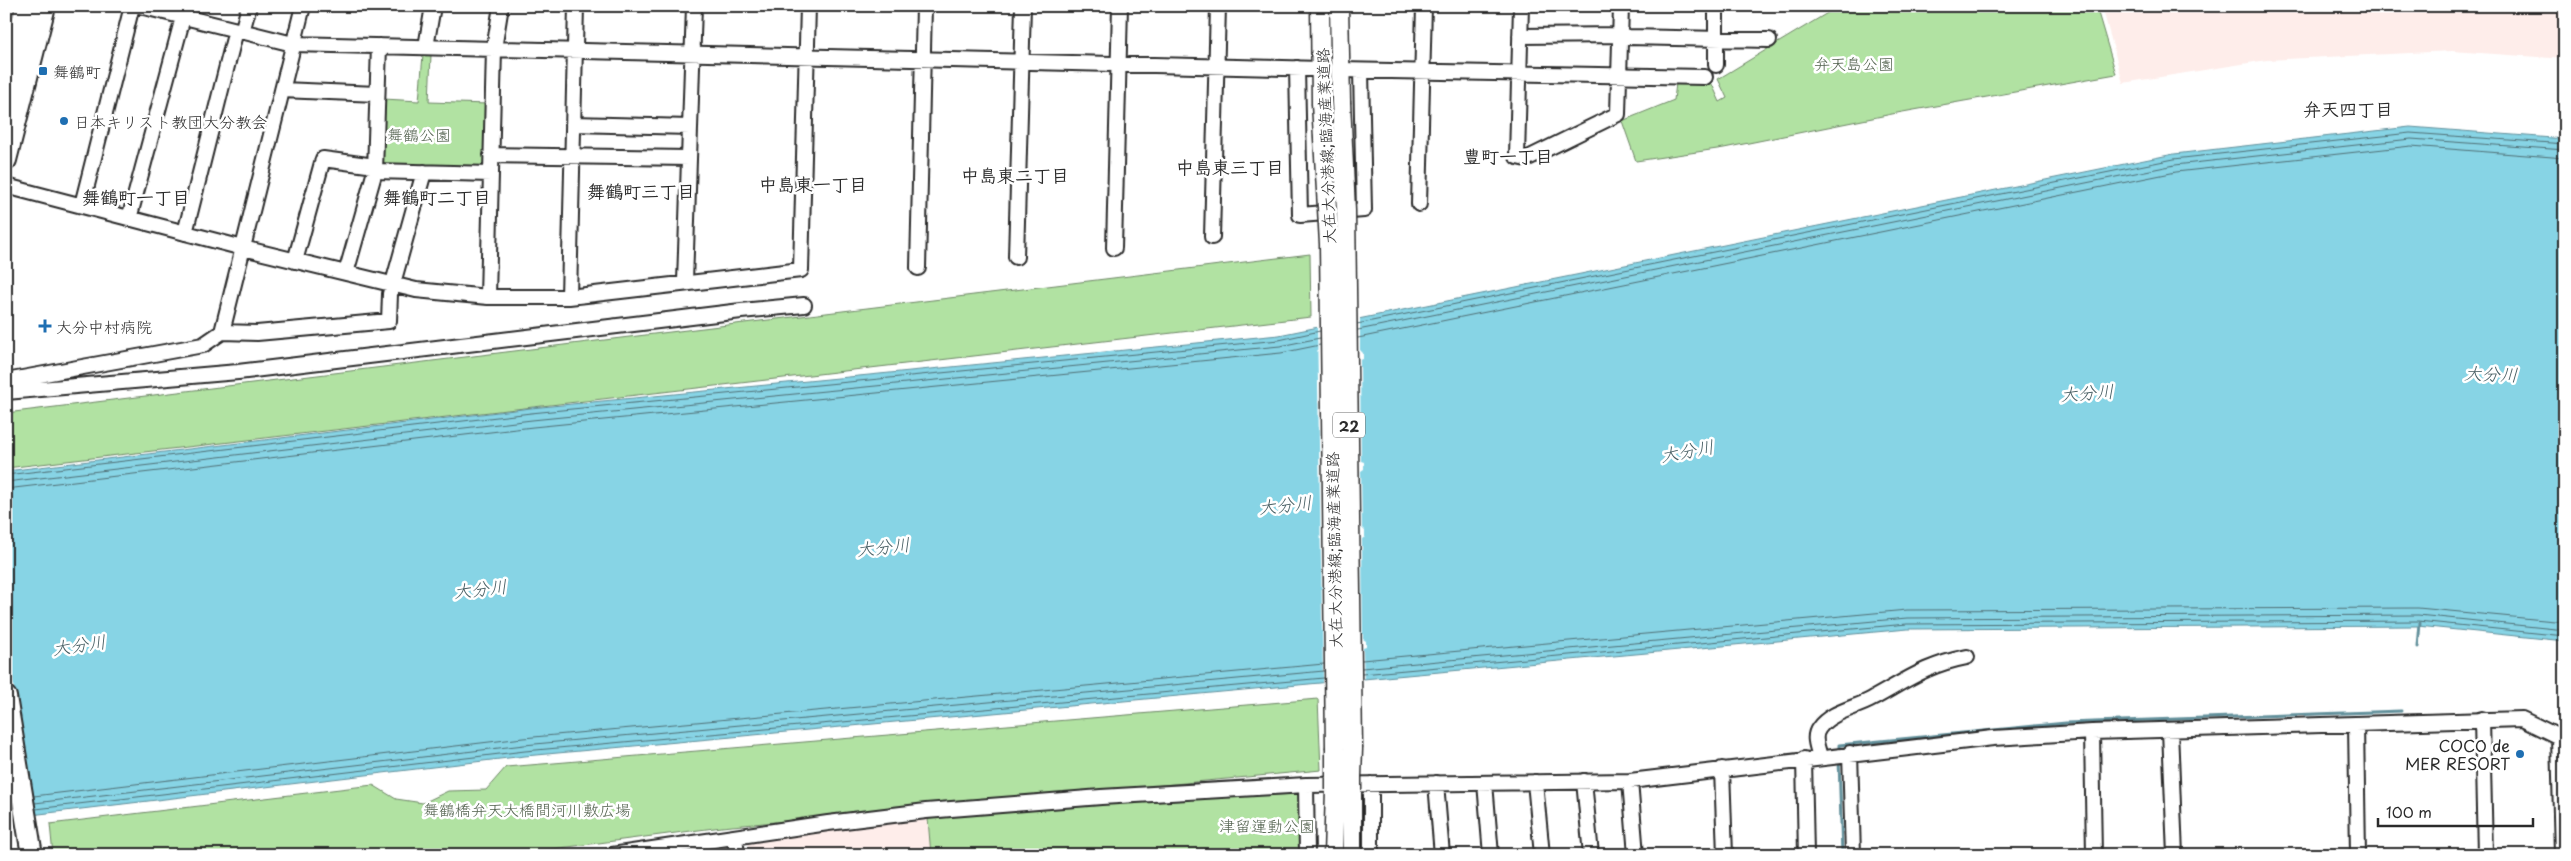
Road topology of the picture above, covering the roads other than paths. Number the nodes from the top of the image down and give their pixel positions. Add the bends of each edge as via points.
1 (26, 6) edge
2 (45, 6) edge
3 (132, 6) edge
4 (140, 6) edge
5 (249, 6) edge
6 (303, 6) edge
7 (434, 6) edge
8 (501, 6) edge
9 (576, 6) edge
10 (694, 6) edge
11 (808, 6) edge
12 (924, 6) edge
13 (1023, 6) edge
14 (1120, 6) edge
15 (1218, 6) edge
16 (1320, 6) edge
17 (1339, 6) edge
18 (1424, 6) edge
19 (1521, 6) edge
20 (1621, 6) edge
21 (1716, 6) edge
22 (184, 12) edge
23 (239, 31) junction
24 (1620, 35) junction
25 (1520, 36) junction
26 (1716, 39) junction
27 (1768, 40) dead end
28 (293, 44) junction
29 (379, 46) junction
30 (426, 47) junction
31 (494, 49) junction
32 (575, 51) junction
33 (693, 53) junction
34 (806, 56) junction
35 (923, 59) junction
36 (1021, 61) junction
37 (1119, 63) junction
38 (1716, 65) dead end
39 (1216, 66) junction
40 (1297, 68) junction
41 (1321, 69) junction
42 (1340, 70) junction
43 (1361, 71) junction
44 (1423, 72) junction
45 (1519, 74) junction
46 (1619, 76) junction
47 (1705, 77) dead end
48 (6, 87) edge
49 (282, 90) junction
50 (377, 94) junction
51 (573, 124) junction
52 (690, 128) junction
53 (491, 155) junction
54 (572, 156) junction
55 (689, 158) junction
56 (6, 160) edge
57 (375, 169) junction
58 (424, 172) junction
59 (491, 174) junction
60 (6, 186) edge
61 (1419, 204) dead end
62 (82, 205) junction
63 (129, 219) junction
64 (185, 233) junction
65 (1212, 237) dead end
66 (244, 248) junction
67 (1114, 248) dead end
68 (1016, 257) dead end
69 (295, 261) junction
70 (918, 268) dead end
71 (346, 273) junction
72 (685, 282) junction
73 (393, 285) junction
74 (488, 297) junction
75 (569, 297) junction
76 (804, 305) dead end
77 (222, 332) junction
78 (6, 381) edge
79 (6, 392) edge
80 (1967, 657) dead end
81 (6, 697) edge
82 (2482, 719) junction
83 (2356, 724) junction
84 (2170, 730) junction
85 (2092, 732) junction
86 (1344, 748) junction
87 (1838, 755) junction
88 (6, 758) edge
89 (1804, 759) junction
90 (1722, 770) junction
91 (1630, 781) junction
92 (1535, 782) junction
93 (1584, 782) junction
94 (1436, 783) junction
95 (1485, 783) junction
96 (1344, 784) junction
97 (1371, 784) junction
98 (1306, 785) junction
99 (735, 837) junction
100 (22, 855) edge
101 (32, 855) edge
102 (612, 855) edge
103 (737, 855) edge
104 (1307, 855) edge
105 (1333, 855) edge
106 (1352, 855) edge
107 (1371, 855) edge
108 (1442, 855) edge
109 (1491, 855) edge
110 (1542, 855) edge
111 (1591, 855) edge
112 (1636, 855) edge
113 (1725, 855) edge
114 (1806, 855) edge
115 (1853, 855) edge
116 (2094, 855) edge
117 (2175, 855) edge
118 (2358, 855) edge
119 (2485, 855) edge
120 (2562, 855) edge

1 - 48 highway
2 - 56 highway
3 - 62 street
4 - 22 street
5 - 23 street
6 - 28 street
7 - 30 street
8 - 31 street
9 - 32 street
10 - 33 street
11 - 34 street
12 - 35 street
13 - 36 street
14 - 37 street
15 - 39 street
16 - 41 main road, 大在大分港線;臨海産業道路 / 22
17 - 42 main road, 大在大分港線;臨海産業道路 / 22
18 - 44 street
19 - 25 street
20 - 24 street
21 - 26 street
22 - 23 street
22 - 63 street
23 - 28 street
23 - 64 street
24 - 25 street
24 - 26 street
24 - 46 street
25 - 45 street
26 - 27 street
26 - 38 street
28 - 29 street
28 - 49 street
29 - 30 street
29 - 50 street
30 - 31 street
31 - 32 street
31 - 53 street
32 - 33 street
32 - 51 street
33 - 34 street
33 - 52 street
34 - 35 street
34 - 72 street via 801,270
35 - 36 street
35 - 70 street
36 - 37 street
36 - 68 street
37 - 39 street
37 - 67 street
39 - 40 street
39 - 65 street
40 - 41 street
40 - 43 street via 1300,215 1364,210
41 - 86 main road, 大在大分港線;臨海産業道路 / 22, bridge
42 - 43 street
42 - 86 main road, 大在大分港線;臨海産業道路 / 22, bridge via 1346,211
43 - 44 street
44 - 45 street
44 - 61 street
45 - 46 street
45 - 46 street via 1517,157 1526,159 1618,114
46 - 47 street
49 - 50 street
49 - 66 street
50 - 57 street
51 - 52 street
51 - 54 street
52 - 55 street
53 - 54 street
53 - 59 street
54 - 55 street
54 - 75 street
55 - 72 street
57 - 58 street
57 - 69 street via 323,159
57 - 71 street
58 - 59 street
58 - 73 street
59 - 74 street
60 - 62 street
62 - 63 street
63 - 64 street
64 - 66 street
66 - 69 street
66 - 77 street
69 - 71 street
71 - 73 street
72 - 75 street
73 - 74 street
73 - 77 street via 389,321 257,333
74 - 75 street
76 - 79 street via 238,372
77 - 78 street via 203,345
80 - 87 street via 1925,669 1828,720 1818,728 1815,738
81 - 101 highway
82 - 83 street
82 - 119 street
82 - 120 street via 2522,719 2558,737
83 - 84 street
83 - 118 street
84 - 85 street
84 - 117 street
85 - 87 street via 1993,738
85 - 116 street
86 - 96 main road, 大在大分港線;臨海産業道路 / 22
87 - 89 street
87 - 115 street
88 - 100 highway
89 - 90 street
89 - 114 street
90 - 91 street
90 - 113 street
91 - 93 street
91 - 112 street
92 - 93 street
92 - 95 street
92 - 110 street
93 - 111 street
94 - 95 street
94 - 97 street
94 - 108 street
95 - 109 street
96 - 105 main road, 大在大分港線;臨海産業道路 / 22
96 - 106 main road, 大在大分港線;臨海産業道路 / 22
97 - 98 street
97 - 107 street
98 - 99 street via 1101,797 926,812
98 - 104 street
99 - 102 street
99 - 103 street

